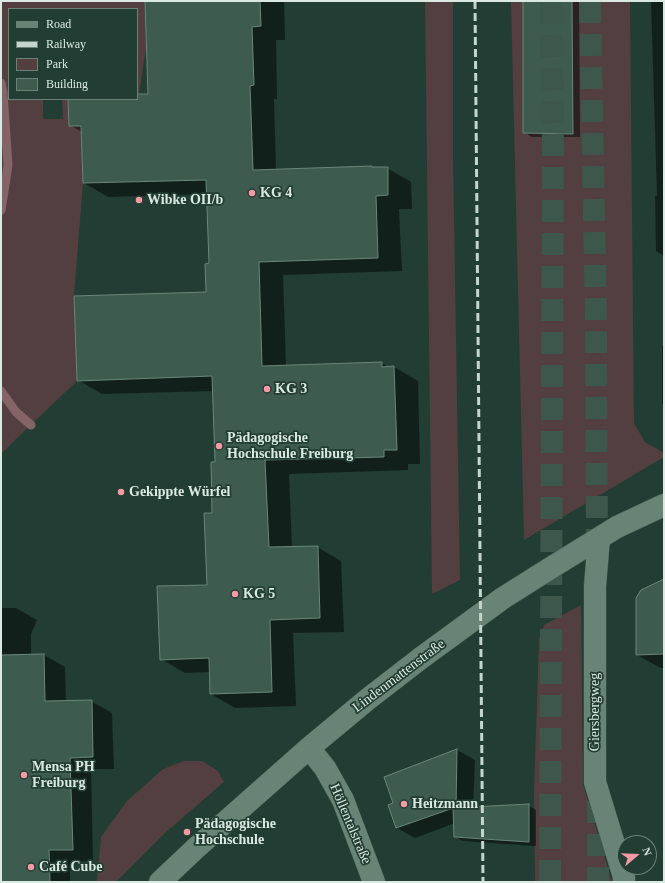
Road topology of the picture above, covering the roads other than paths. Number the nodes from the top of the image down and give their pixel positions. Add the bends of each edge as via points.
1 (664, 505) edge
2 (599, 538) junction
3 (309, 748) junction
4 (160, 882) edge
5 (374, 882) edge
6 (624, 882) edge

1 - 2 street, Lindenmattenstraße
2 - 3 street, Lindenmattenstraße via 503,598 373,694
2 - 6 street, Giersbergweg via 595,586 595,782
3 - 4 street, Lindenmattenstraße
3 - 5 street, Höllentalstraße via 325,768 343,800

